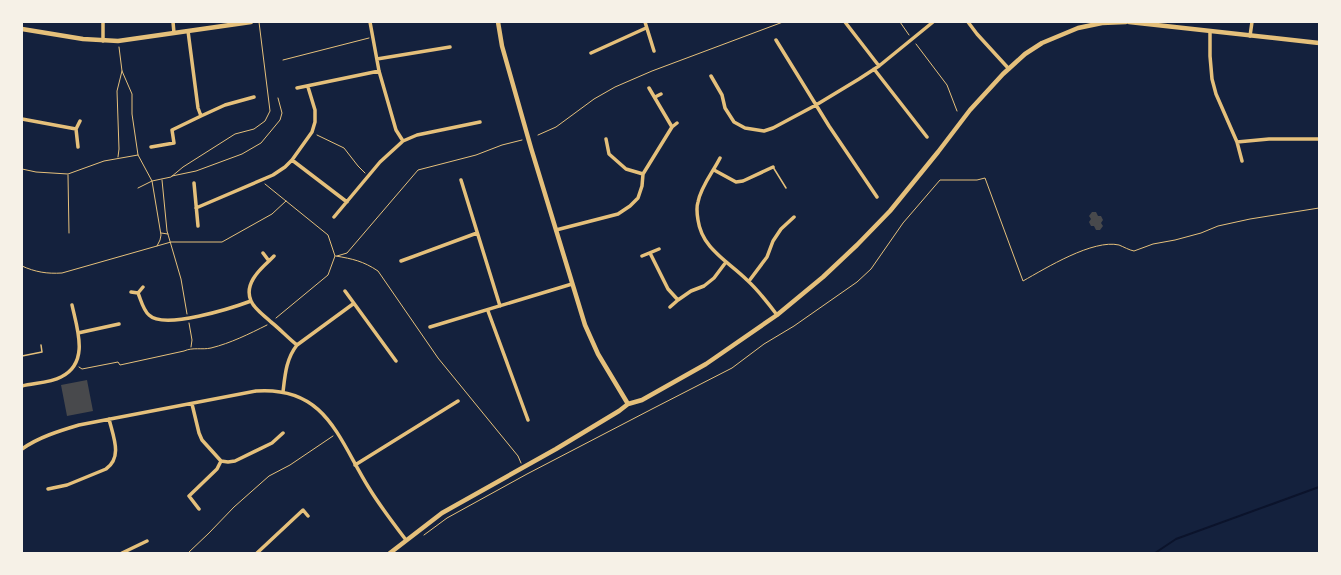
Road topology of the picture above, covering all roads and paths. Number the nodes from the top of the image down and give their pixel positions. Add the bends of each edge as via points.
1 (103, 22) edge
2 (173, 22) edge
3 (248, 22) edge
4 (251, 22) edge
5 (259, 22) edge
6 (370, 22) edge
7 (498, 22) edge
8 (645, 22) edge
9 (783, 22) edge
10 (845, 22) edge
11 (900, 22) edge
12 (933, 22) edge
13 (968, 22) edge
14 (1126, 22) edge
15 (1129, 22) edge
16 (1252, 22) edge
17 (646, 28) junction
18 (22, 29) edge
19 (188, 31) junction
20 (1210, 31) junction
21 (174, 33) junction
22 (1250, 36) junction
23 (373, 37) junction
24 (913, 39) junction
25 (776, 40) dead end
26 (103, 41) junction
27 (118, 41) junction
28 (1319, 43) edge
29 (450, 46) dead end
30 (654, 51) dead end
31 (591, 53) dead end
32 (377, 59) junction
33 (283, 60) dead end
34 (879, 66) junction
35 (1009, 69) junction
36 (379, 70) junction
37 (874, 70) junction
38 (122, 71) junction
39 (711, 76) dead end
40 (308, 86) junction
41 (297, 88) dead end
42 (649, 88) dead end
43 (661, 94) dead end
44 (254, 97) dead end
45 (655, 97) junction
46 (278, 98) dead end
47 (816, 104) junction
48 (958, 111) dead end
49 (201, 116) junction
50 (22, 119) edge
51 (80, 121) dead end
52 (480, 122) dead end
53 (677, 123) dead end
54 (672, 127) junction
55 (76, 129) junction
56 (312, 132) junction
57 (538, 135) dead end
58 (927, 137) dead end
59 (606, 139) dead end
60 (1319, 139) edge
61 (523, 140) dead end
62 (403, 141) junction
63 (1237, 142) junction
64 (151, 147) dead end
65 (78, 148) dead end
66 (138, 155) junction
67 (118, 158) junction
68 (720, 158) dead end
69 (292, 160) junction
70 (1242, 161) dead end
71 (773, 167) joint
72 (22, 169) edge
73 (714, 170) junction
74 (68, 174) junction
75 (643, 174) junction
76 (369, 176) junction
77 (171, 177) junction
78 (162, 179) junction
79 (262, 180) junction
80 (461, 180) dead end
81 (152, 181) junction
82 (194, 183) dead end
83 (138, 188) dead end
84 (786, 188) dead end
85 (877, 197) dead end
86 (286, 200) junction
87 (347, 202) junction
88 (196, 208) junction
89 (1319, 208) edge
90 (334, 217) dead end
91 (794, 217) dead end
92 (198, 226) dead end
93 (556, 230) junction
94 (69, 233) dead end
95 (160, 233) junction
96 (477, 233) junction
97 (168, 234) junction
98 (171, 242) junction
99 (156, 246) junction
100 (659, 249) dead end
101 (263, 253) dead end
102 (650, 253) junction
103 (274, 256) dead end
104 (335, 256) junction
105 (642, 256) dead end
106 (269, 261) junction
107 (401, 261) dead end
108 (726, 262) junction
109 (22, 266) edge
110 (749, 281) junction
111 (572, 284) junction
112 (143, 287) dead end
113 (345, 291) dead end
114 (131, 292) dead end
115 (138, 293) junction
116 (678, 300) junction
117 (251, 301) junction
118 (353, 304) junction
119 (72, 305) dead end
120 (500, 306) junction
121 (670, 307) dead end
122 (488, 311) junction
123 (777, 315) junction
124 (188, 318) junction
125 (119, 324) dead end
126 (430, 327) dead end
127 (78, 332) junction
128 (41, 344) dead end
129 (297, 345) junction
130 (22, 356) edge
131 (396, 361) dead end
132 (74, 365) junction
133 (22, 386) edge
134 (283, 392) junction
135 (458, 401) dead end
136 (192, 404) junction
137 (628, 404) junction
138 (109, 419) junction
139 (528, 420) dead end
140 (283, 433) dead end
141 (337, 433) junction
142 (22, 449) edge
143 (221, 461) junction
144 (356, 465) junction
145 (524, 467) junction
146 (48, 489) dead end
147 (199, 509) dead end
148 (308, 516) dead end
149 (423, 535) dead end
150 (406, 540) junction
151 (147, 541) dead end
152 (122, 553) edge
153 (188, 553) edge
154 (257, 553) edge
155 (390, 553) edge

1 - 26 street
2 - 21 street
3 - 4 street
3 - 19 street
5 - 77 path via 270,111 265,122 254,129 235,134
6 - 23 street
7 - 93 street via 502,46
8 - 17 street
9 - 57 path via 615,86 556,127
10 - 34 street
11 - 24 path
12 - 24 street
13 - 35 street
14 - 35 street via 1102,23 1059,34 1025,54
15 - 20 street
16 - 22 street
17 - 30 street
17 - 31 street
18 - 26 street
19 - 21 street
19 - 49 street
20 - 22 street
20 - 63 street via 1212,79
21 - 27 street
22 - 28 street
23 - 32 street
23 - 33 path
24 - 34 street
24 - 48 path via 947,85
25 - 47 street
26 - 27 street
27 - 38 path
29 - 32 street
32 - 36 street
34 - 37 street
35 - 123 street via 970,110 890,211 823,277
36 - 40 street
36 - 62 street via 396,130
37 - 47 street
37 - 58 street
38 - 66 path via 132,94
38 - 67 path via 117,91
39 - 47 street via 722,95 729,116 744,128 764,131 773,128
40 - 41 street
40 - 56 street via 315,110
42 - 45 street
43 - 45 street
44 - 49 street via 225,105
45 - 54 street
46 - 77 path via 282,113 280,120 260,143 242,154
47 - 85 street
49 - 64 street via 172,130 174,143
50 - 55 street
51 - 55 street
52 - 62 street via 417,135
53 - 54 street
54 - 75 street
55 - 65 street
56 - 69 street
56 - 76 path via 344,148
59 - 75 street via 609,154 626,169
60 - 63 street
61 - 104 path via 418,170 347,253
62 - 76 street
63 - 70 street
66 - 67 path
66 - 81 path
67 - 74 path
68 - 73 street
69 - 79 street
69 - 87 street
71 - 73 street via 736,182
71 - 84 lane
72 - 74 path
73 - 108 street via 704,186 697,213 703,238
74 - 94 path
75 - 93 street via 638,198 618,214
76 - 87 street
77 - 78 path
78 - 81 path
78 - 97 path
79 - 86 path
79 - 88 street
80 - 96 street
81 - 83 path
81 - 95 path
82 - 88 street
86 - 98 path via 272,214 222,242
86 - 104 path via 328,235
87 - 90 street
88 - 92 street
89 - 149 path via 1250,218 1153,244 1134,252 1118,245 1099,246 1070,256 1023,280 985,178 940,180 903,223 870,269 857,282 794,326 732,368 500,489 447,518
91 - 110 street via 781,229 773,241 768,257
93 - 111 street
95 - 97 path
95 - 99 path via 160,240
96 - 107 street
96 - 120 street
97 - 98 path
98 - 99 path
98 - 124 path
99 - 109 path via 62,273 36,272
100 - 102 street
101 - 106 street
102 - 105 street
102 - 116 street via 668,289
103 - 106 street
104 - 145 path via 366,263 378,271 438,358 518,456
106 - 117 street via 251,281
108 - 110 street
108 - 116 street via 704,286
110 - 123 street
111 - 120 street
111 - 137 street via 585,325 598,354
112 - 115 street
113 - 118 street
114 - 115 street
115 - 124 street via 145,309 155,319 162,321
116 - 121 street
117 - 124 street via 227,310
117 - 129 street
118 - 129 street
118 - 131 street
119 - 127 street
120 - 122 street
122 - 126 street
122 - 139 street
123 - 137 street via 706,364 642,400
124 - 132 path via 192,340 191,348 184,351 82,369
125 - 127 street
127 - 132 street via 79,354
128 - 130 lane via 42,352
129 - 134 street via 288,359
132 - 133 street via 61,378
134 - 136 street via 256,391
134 - 141 street via 309,402 324,414
135 - 144 street
136 - 138 street
136 - 143 street via 202,440
137 - 145 street
138 - 142 street via 53,432
138 - 146 street via 116,452 111,465 67,485
140 - 143 street via 272,442 235,461
141 - 144 street
141 - 153 path via 269,476 234,506
143 - 147 street via 217,469 189,496
144 - 150 street via 382,508
145 - 150 street via 442,513
148 - 154 street via 303,510
150 - 155 street
151 - 152 street

